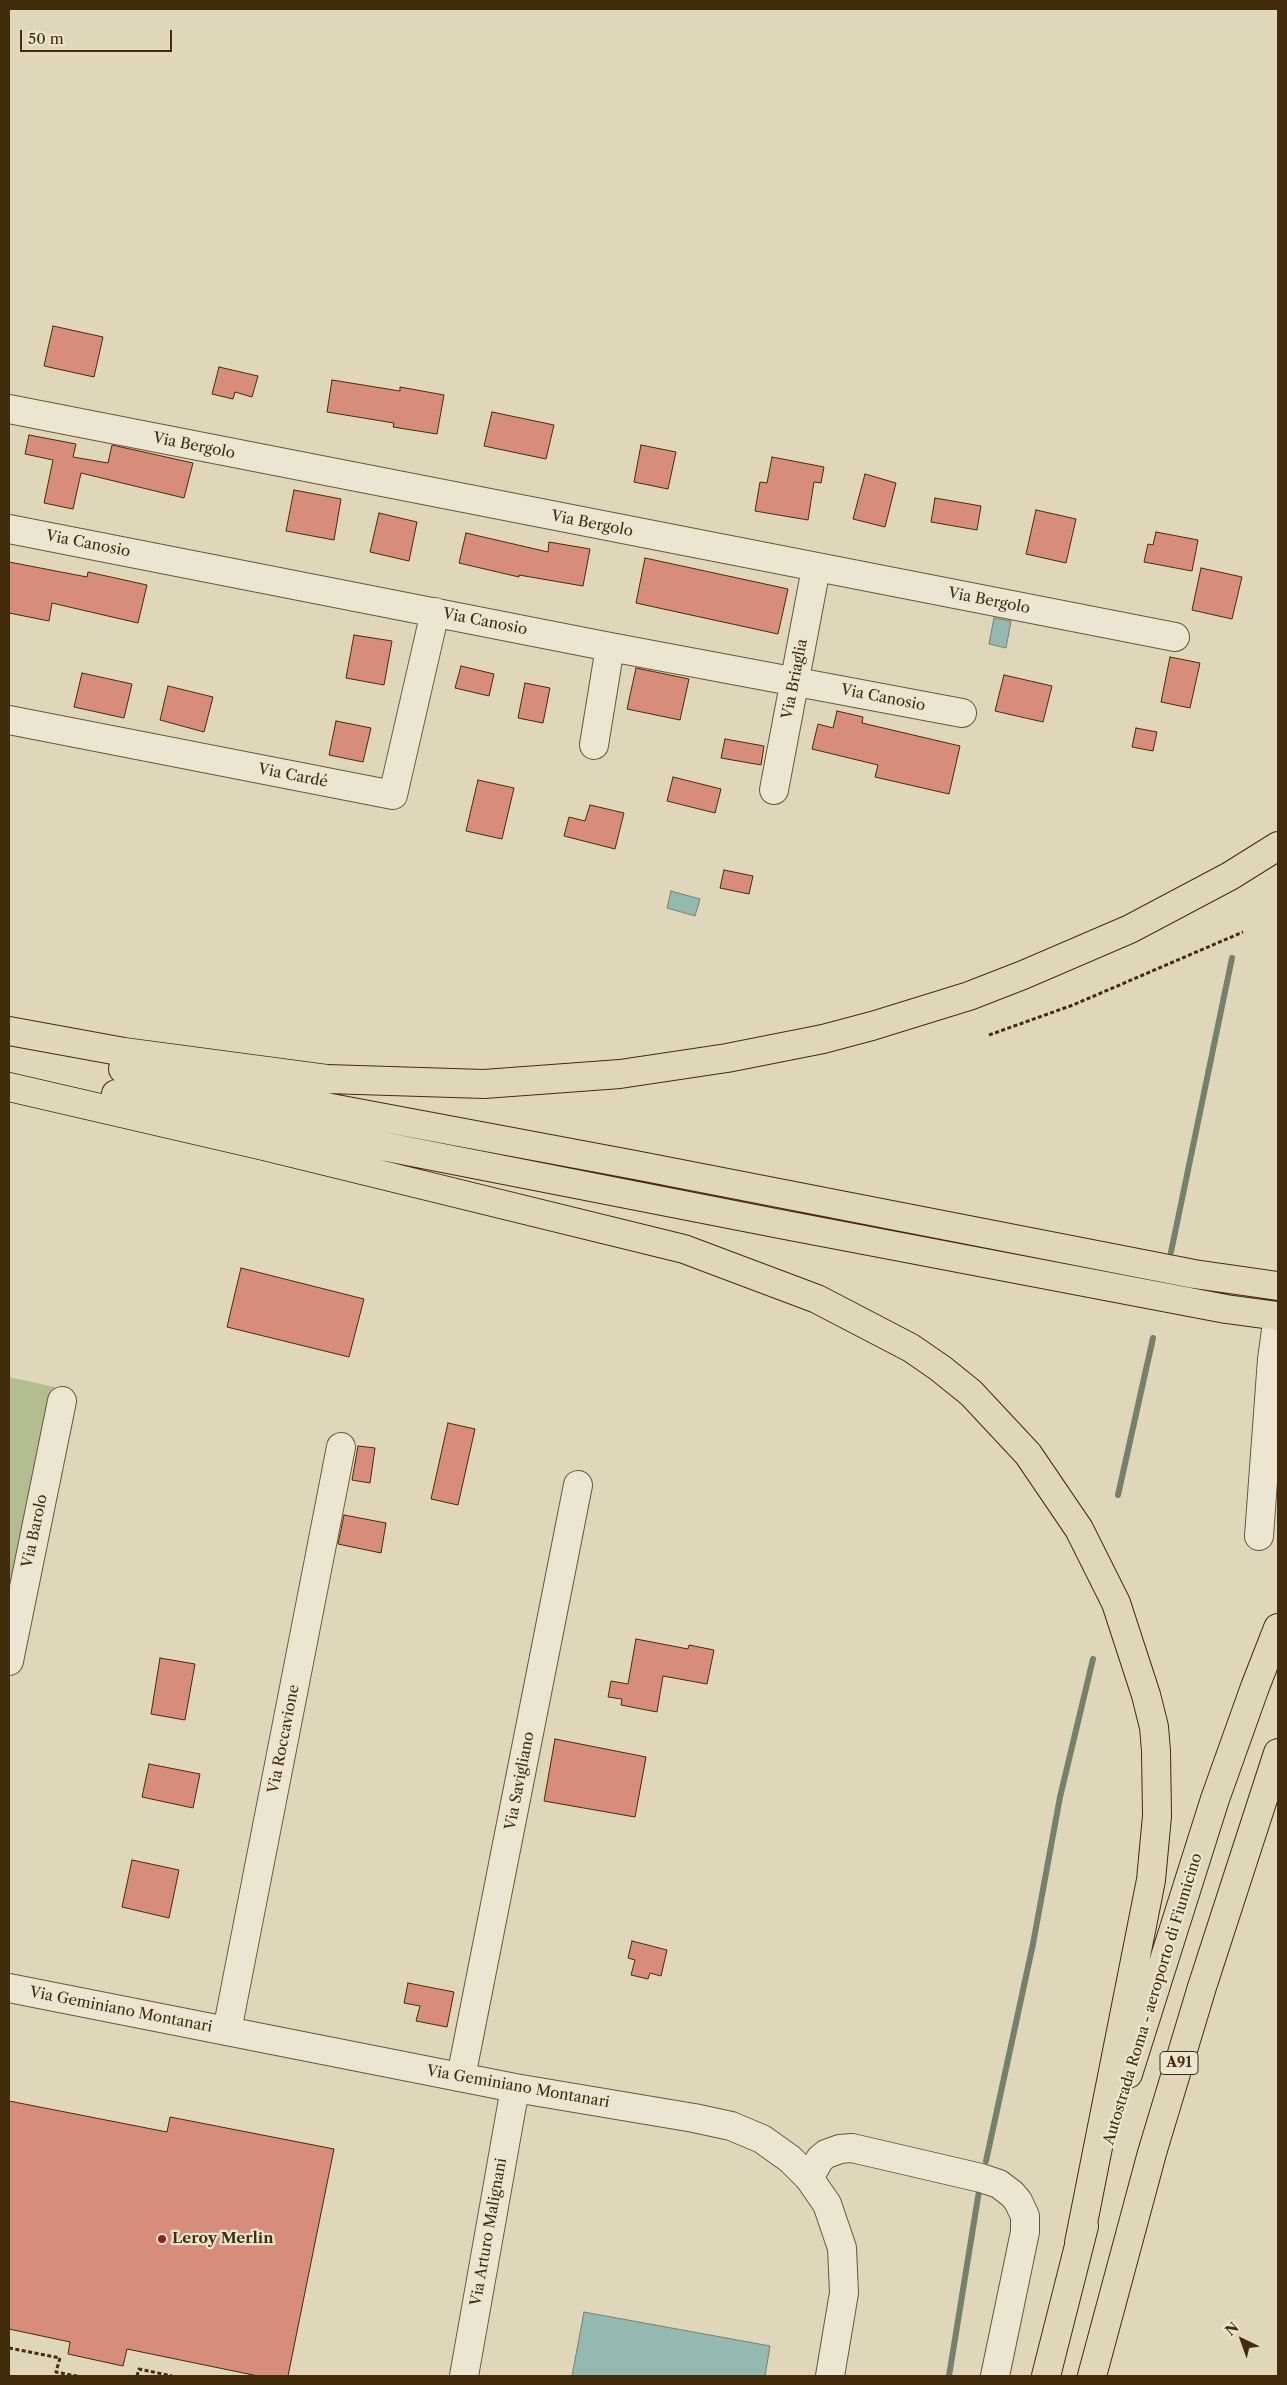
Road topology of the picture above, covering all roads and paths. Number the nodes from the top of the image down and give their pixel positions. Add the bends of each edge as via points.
1 (9, 409) edge
2 (9, 529) edge
3 (816, 568) junction
4 (435, 612) junction
5 (1175, 637) dead end
6 (610, 647) junction
7 (795, 682) junction
8 (962, 713) dead end
9 (9, 720) edge
10 (594, 746) dead end
11 (774, 790) dead end
12 (1278, 846) edge
13 (1243, 932) dead end
14 (9, 1030) edge
15 (989, 1035) dead end
16 (9, 1044) edge
17 (9, 1074) edge
18 (9, 1087) edge
19 (1278, 1286) edge
20 (1278, 1316) edge
21 (62, 1401) dead end
22 (341, 1447) dead end
23 (578, 1485) dead end
24 (1259, 1536) dead end
25 (1278, 1628) edge
26 (9, 1660) edge
27 (1278, 1753) edge
28 (9, 1988) edge
29 (227, 2031) junction
30 (462, 2077) junction
31 (516, 2088) junction
32 (809, 2178) junction
33 (1079, 2243) junction
34 (9, 2348) edge
35 (77, 2376) edge
36 (137, 2376) edge
37 (172, 2376) edge
38 (464, 2376) edge
39 (830, 2376) edge
40 (996, 2376) edge
41 (1046, 2376) edge
42 (1092, 2376) edge

1 - 3 street, Via Bergolo
2 - 4 street, Via Canosio
3 - 5 street, Via Bergolo
3 - 7 street, Via Briaglia
4 - 6 street, Via Canosio
4 - 9 street, Via Cardé via 393,795
6 - 7 street, Via Canosio
6 - 10 street
7 - 8 street, Via Canosio
7 - 11 street, Via Briaglia
12 - 14 highway via 1230,876 1130,928 969,996 823,1039 649,1070 484,1084 327,1080 124,1052
13 - 15 path via 1073,1004
16 - 19 highway via 82,1061 1194,1274
17 - 20 highway via 629,1195
18 - 33 highway via 694,1252 817,1299 911,1348 971,1393 1022,1448 1079,1529 1116,1603 1146,1694 1156,1751 1157,1816 1151,1880
20 - 24 street
21 - 26 street, Via Barolo
22 - 29 street, Via Roccavione
23 - 30 street, Via Savigliano
25 - 33 highway, Autostrada Roma - aeroporto di Fiumicino via 1215,1799 1128,2074
27 - 42 highway, A91 via 1155,2144
28 - 29 street, Via Geminiano Montanari
29 - 30 street, Via Geminiano Montanari
30 - 31 street, Via Geminiano Montanari
31 - 32 street, Via Geminiano Montanari via 731,2126 762,2139
31 - 38 street, Via Arturo Malignani
32 - 39 street, Via Geminiano Montanari via 827,2204 845,2267 844,2293
32 - 40 street via 826,2154 852,2148 990,2180 1012,2194 1022,2209 1025,2232
33 - 41 highway, Autostrada Roma - aeroporto di Fiumicino
34 - 35 path via 60,2358 56,2372
36 - 37 path via 139,2369

